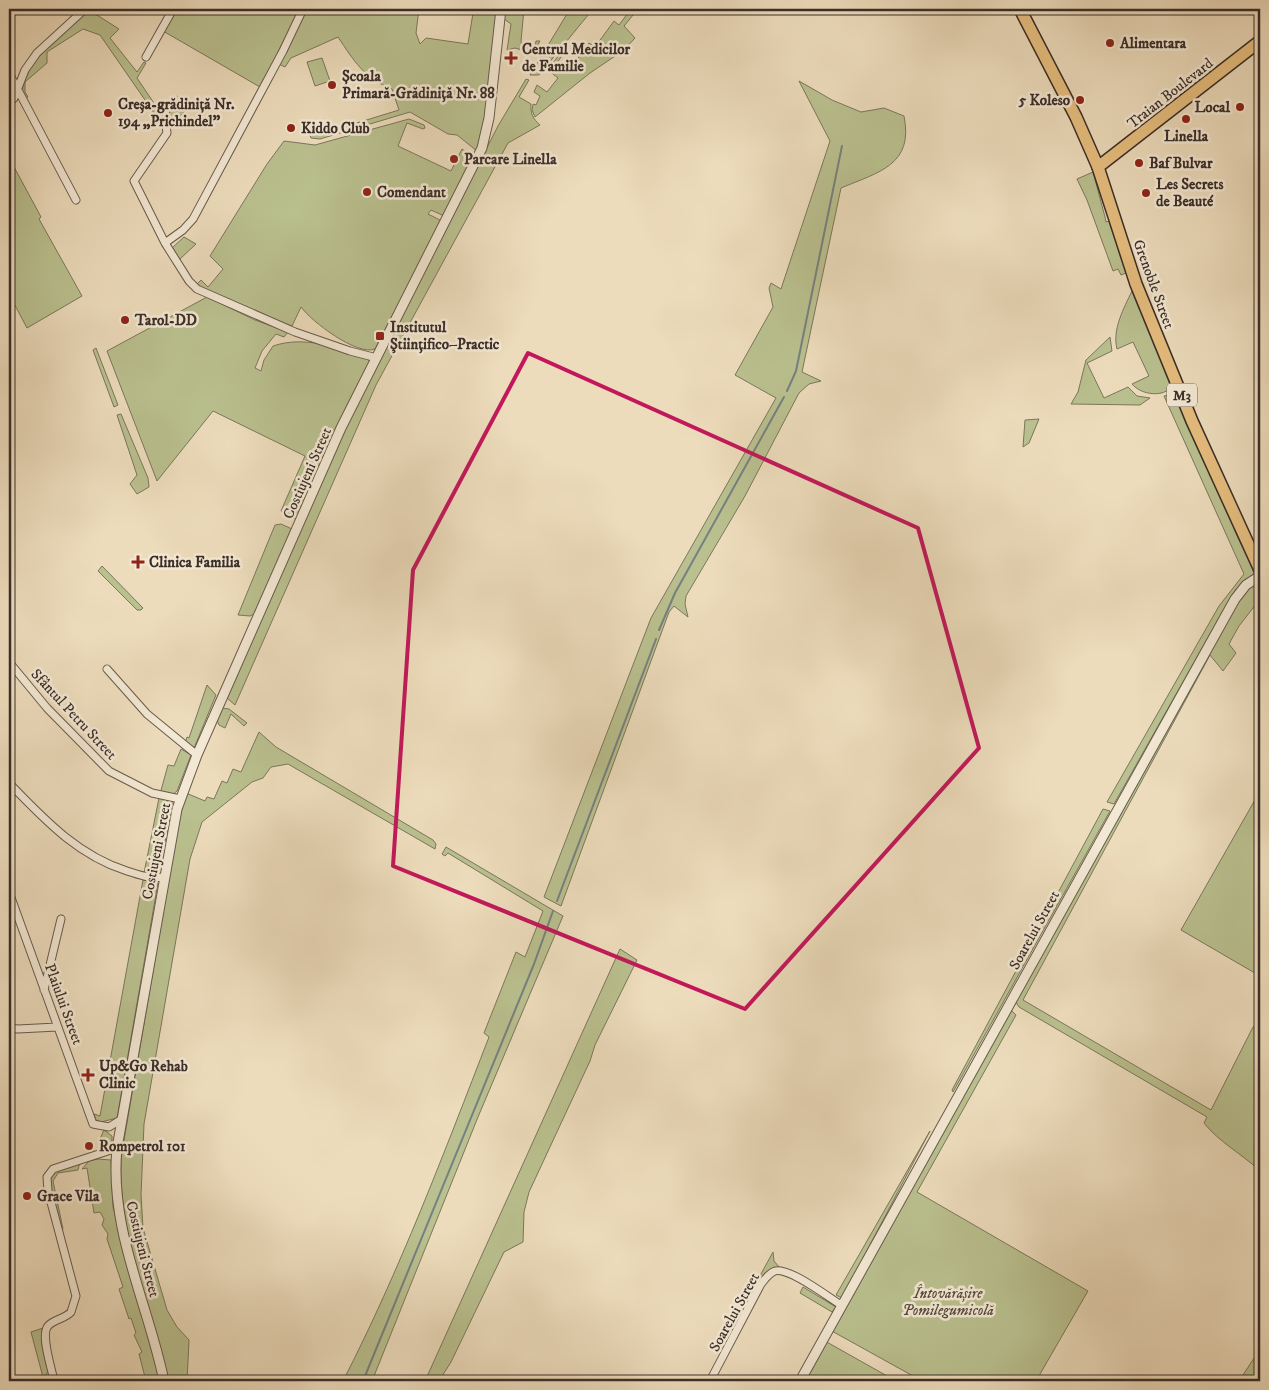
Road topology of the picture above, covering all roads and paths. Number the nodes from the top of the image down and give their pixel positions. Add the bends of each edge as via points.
1 (173, 9) edge
2 (303, 9) edge
3 (501, 9) edge
4 (1020, 9) edge
5 (81, 11) edge
6 (1260, 41) edge
7 (146, 57) dead end
8 (9, 73) edge
9 (18, 90) junction
10 (9, 102) edge
11 (166, 125) dead end
12 (1098, 167) junction
13 (76, 200) dead end
14 (165, 243) junction
15 (377, 358) junction
16 (1260, 570) edge
17 (1260, 576) edge
18 (9, 662) edge
19 (106, 669) dead end
20 (197, 755) junction
21 (9, 783) edge
22 (180, 799) junction
23 (164, 877) junction
24 (9, 892) edge
25 (61, 919) dead end
26 (44, 990) junction
27 (57, 1027) junction
28 (9, 1028) edge
29 (122, 1119) junction
30 (117, 1148) junction
31 (841, 1305) junction
32 (54, 1381) edge
33 (164, 1381) edge
34 (710, 1381) edge
35 (800, 1381) edge

1 - 7 street
2 - 14 street via 192,219
3 - 15 street, Costiujeni Street via 484,143
4 - 12 main road, Grenoble Street
5 - 9 street via 37,53 25,70
6 - 12 main road, Traian Boulevard
8 - 9 street
9 - 10 street
9 - 13 street
11 - 14 street via 167,133 134,181
12 - 16 main road, Grenoble Street / M3 via 1136,284 1192,421
14 - 15 street via 189,281 206,294 295,332
15 - 20 street, Costiujeni Street via 320,474
17 - 31 street, Soarelui Street via 1246,585 1235,599
18 - 22 street, Sfântul Petru Street via 47,708 109,771 152,793
19 - 20 street via 147,714
20 - 22 street, Costiujeni Street
21 - 23 street via 66,840 89,856 133,873
22 - 23 street, Costiujeni Street
23 - 29 street, Costiujeni Street
24 - 26 street, Plaiului Street
25 - 26 street
26 - 27 street, Plaiului Street
27 - 28 street
27 - 29 street, Plaiului Street via 93,1124 109,1127
29 - 30 street, Costiujeni Street
30 - 32 street via 52,1169 47,1176 48,1191 76,1296 72,1312 46,1329
30 - 33 street, Costiujeni Street via 115,1179 120,1220
31 - 34 street, Soarelui Street via 790,1273 779,1270 771,1273 761,1284
31 - 35 street, Soarelui Street

